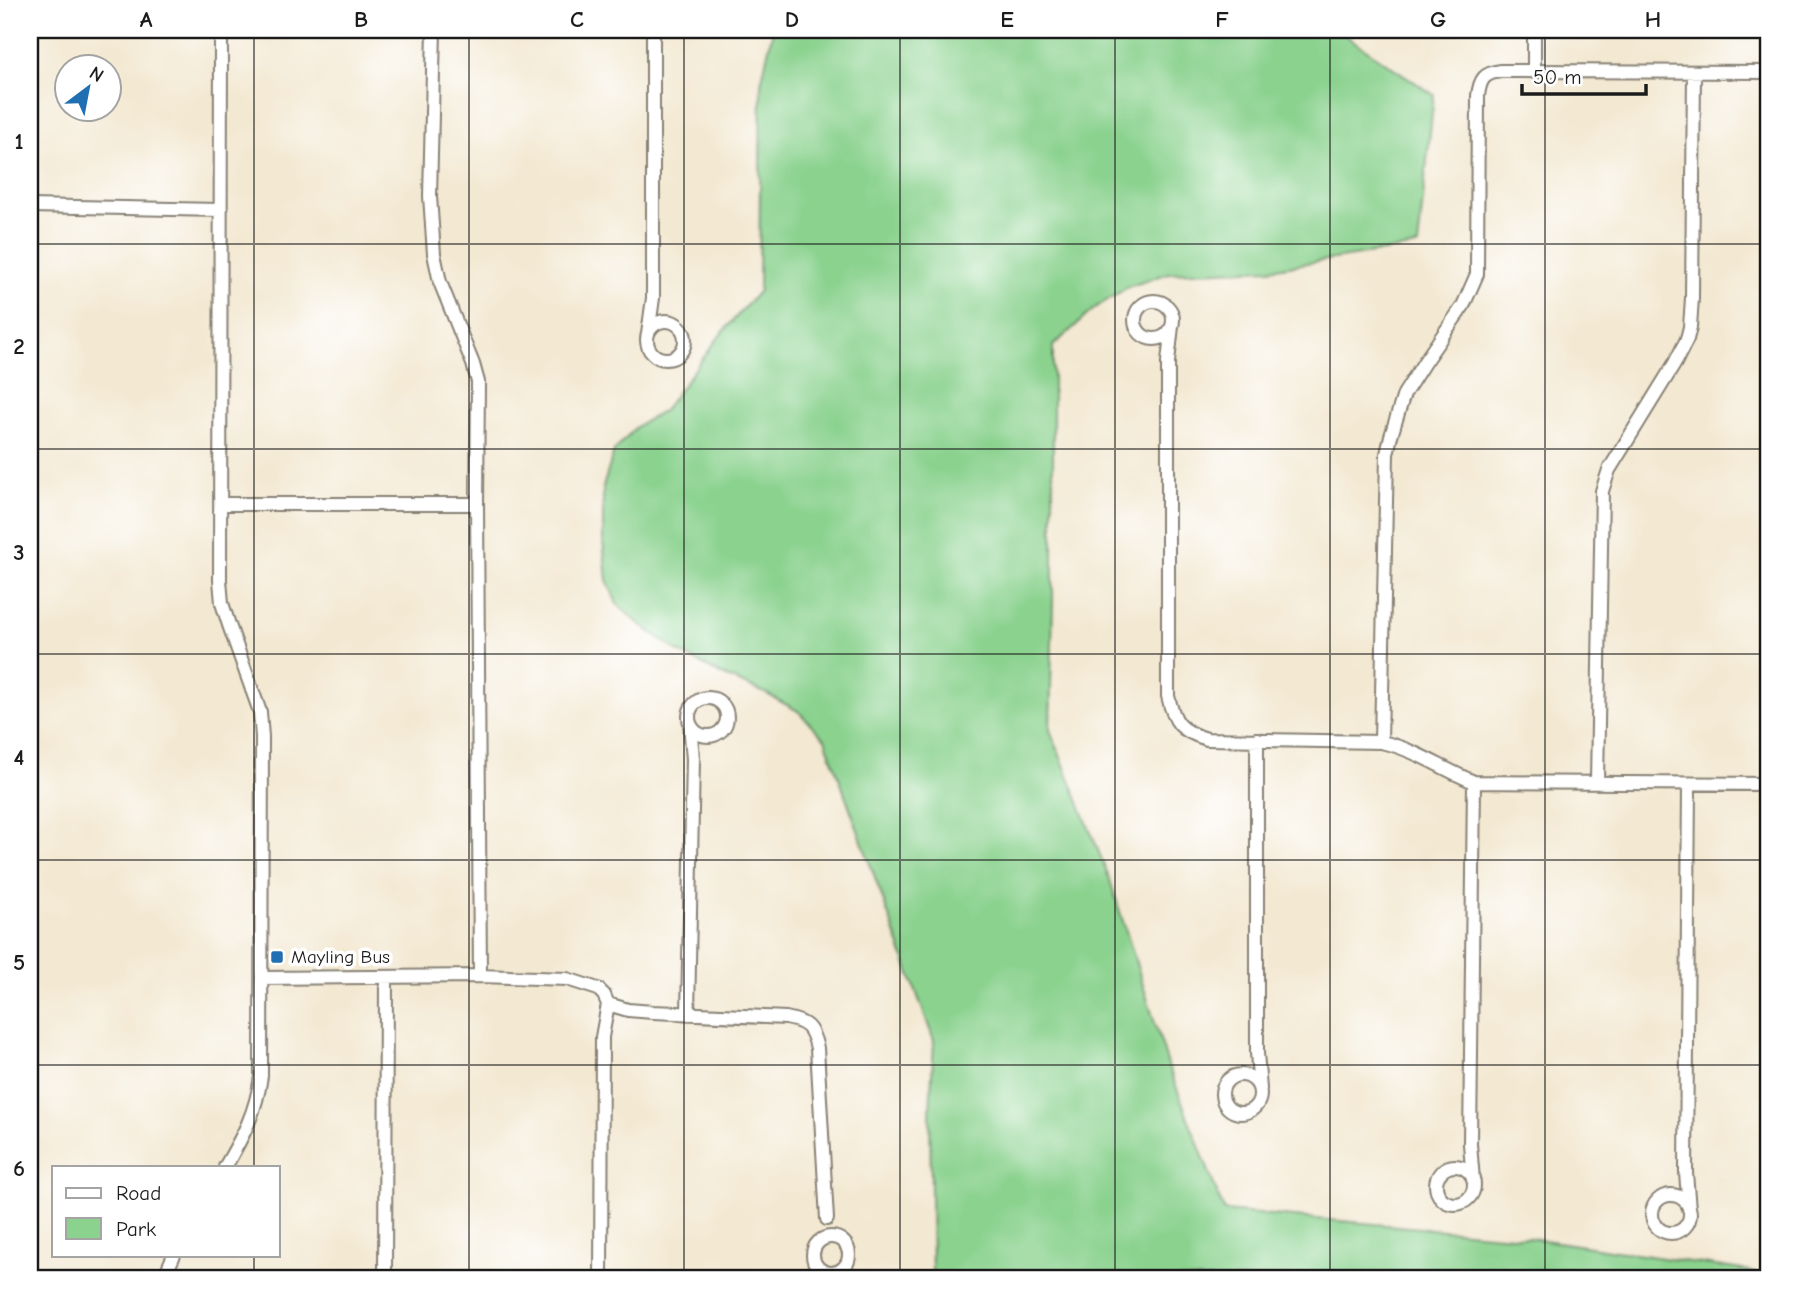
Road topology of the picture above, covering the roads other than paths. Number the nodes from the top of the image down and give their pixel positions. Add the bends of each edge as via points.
1 (220, 30) edge
2 (434, 30) edge
3 (653, 30) edge
4 (1534, 30) edge
5 (1534, 72) junction
6 (1694, 72) junction
7 (1769, 72) edge
8 (30, 206) edge
9 (219, 210) junction
10 (653, 298) junction
11 (668, 321) junction
12 (1172, 326) junction
13 (648, 334) junction
14 (1153, 339) junction
15 (1168, 362) junction
16 (220, 504) junction
17 (477, 504) junction
18 (690, 723) junction
19 (709, 736) junction
20 (1257, 739) junction
21 (1381, 742) junction
22 (693, 759) junction
23 (1474, 782) junction
24 (1597, 782) junction
25 (1689, 784) junction
26 (1769, 784) edge
27 (480, 976) junction
28 (262, 978) junction
29 (386, 978) junction
30 (608, 1004) junction
31 (688, 1014) junction
32 (1257, 1053) junction
33 (1240, 1075) junction
34 (1259, 1089) junction
35 (1470, 1143) junction
36 (226, 1166) edge
37 (1454, 1166) junction
38 (1686, 1173) junction
39 (1474, 1180) junction
40 (1670, 1195) junction
41 (1689, 1209) junction
42 (827, 1219) junction
43 (840, 1239) junction
44 (819, 1242) junction
45 (174, 1256) edge
46 (166, 1279) edge
47 (384, 1279) edge
48 (601, 1279) edge

1 - 9 street
2 - 17 street via 430,196 434,254 478,382
3 - 10 street
4 - 5 street
5 - 6 street
5 - 21 street via 1490,72 1479,85 1477,274 1463,306 1405,394 1391,436
6 - 7 street
6 - 24 street via 1690,327 1684,347 1609,470 1602,491
8 - 9 street
9 - 16 street
10 - 11 street
10 - 13 street
11 - 13 street via 655,324
11 - 13 street via 679,327 684,337 678,354 667,359 655,356 648,346
12 - 14 street via 1165,336
12 - 14 street via 1169,308 1159,302 1146,303 1138,311 1136,323 1142,334
12 - 15 street
14 - 15 street
15 - 20 street via 1168,696 1175,720 1193,735
16 - 17 street
16 - 28 street via 222,603 260,712
17 - 27 street
18 - 19 street via 697,733
18 - 19 street via 690,710 698,701 716,700 725,709 727,721 720,732
18 - 22 street
19 - 22 street
20 - 21 street
20 - 32 street
21 - 23 street via 1418,753
22 - 31 street
23 - 24 street
23 - 35 street
24 - 25 street
25 - 26 street
25 - 38 street
27 - 29 street
27 - 30 street via 568,979 598,989
28 - 29 street
28 - 36 street via 262,1061 256,1103
29 - 47 street
30 - 31 street
30 - 48 street via 602,1037
31 - 42 street via 786,1018 808,1027 817,1048
32 - 33 street
32 - 34 street
33 - 34 street via 1252,1079
33 - 34 street via 1229,1080 1223,1091 1228,1108 1239,1113 1251,1111 1259,1101
35 - 37 street
35 - 39 street
37 - 39 street via 1466,1169
37 - 39 street via 1443,1170 1436,1181 1438,1193 1447,1202 1459,1203 1469,1197
38 - 40 street
38 - 41 street
40 - 41 street via 1682,1199
40 - 41 street via 1658,1200 1652,1210 1657,1227 1668,1233 1680,1230 1688,1221
42 - 43 street
42 - 44 street
43 - 44 street via 829,1237
43 - 44 street via 848,1247 849,1259 842,1269 831,1272 820,1268 814,1258
45 - 46 street

